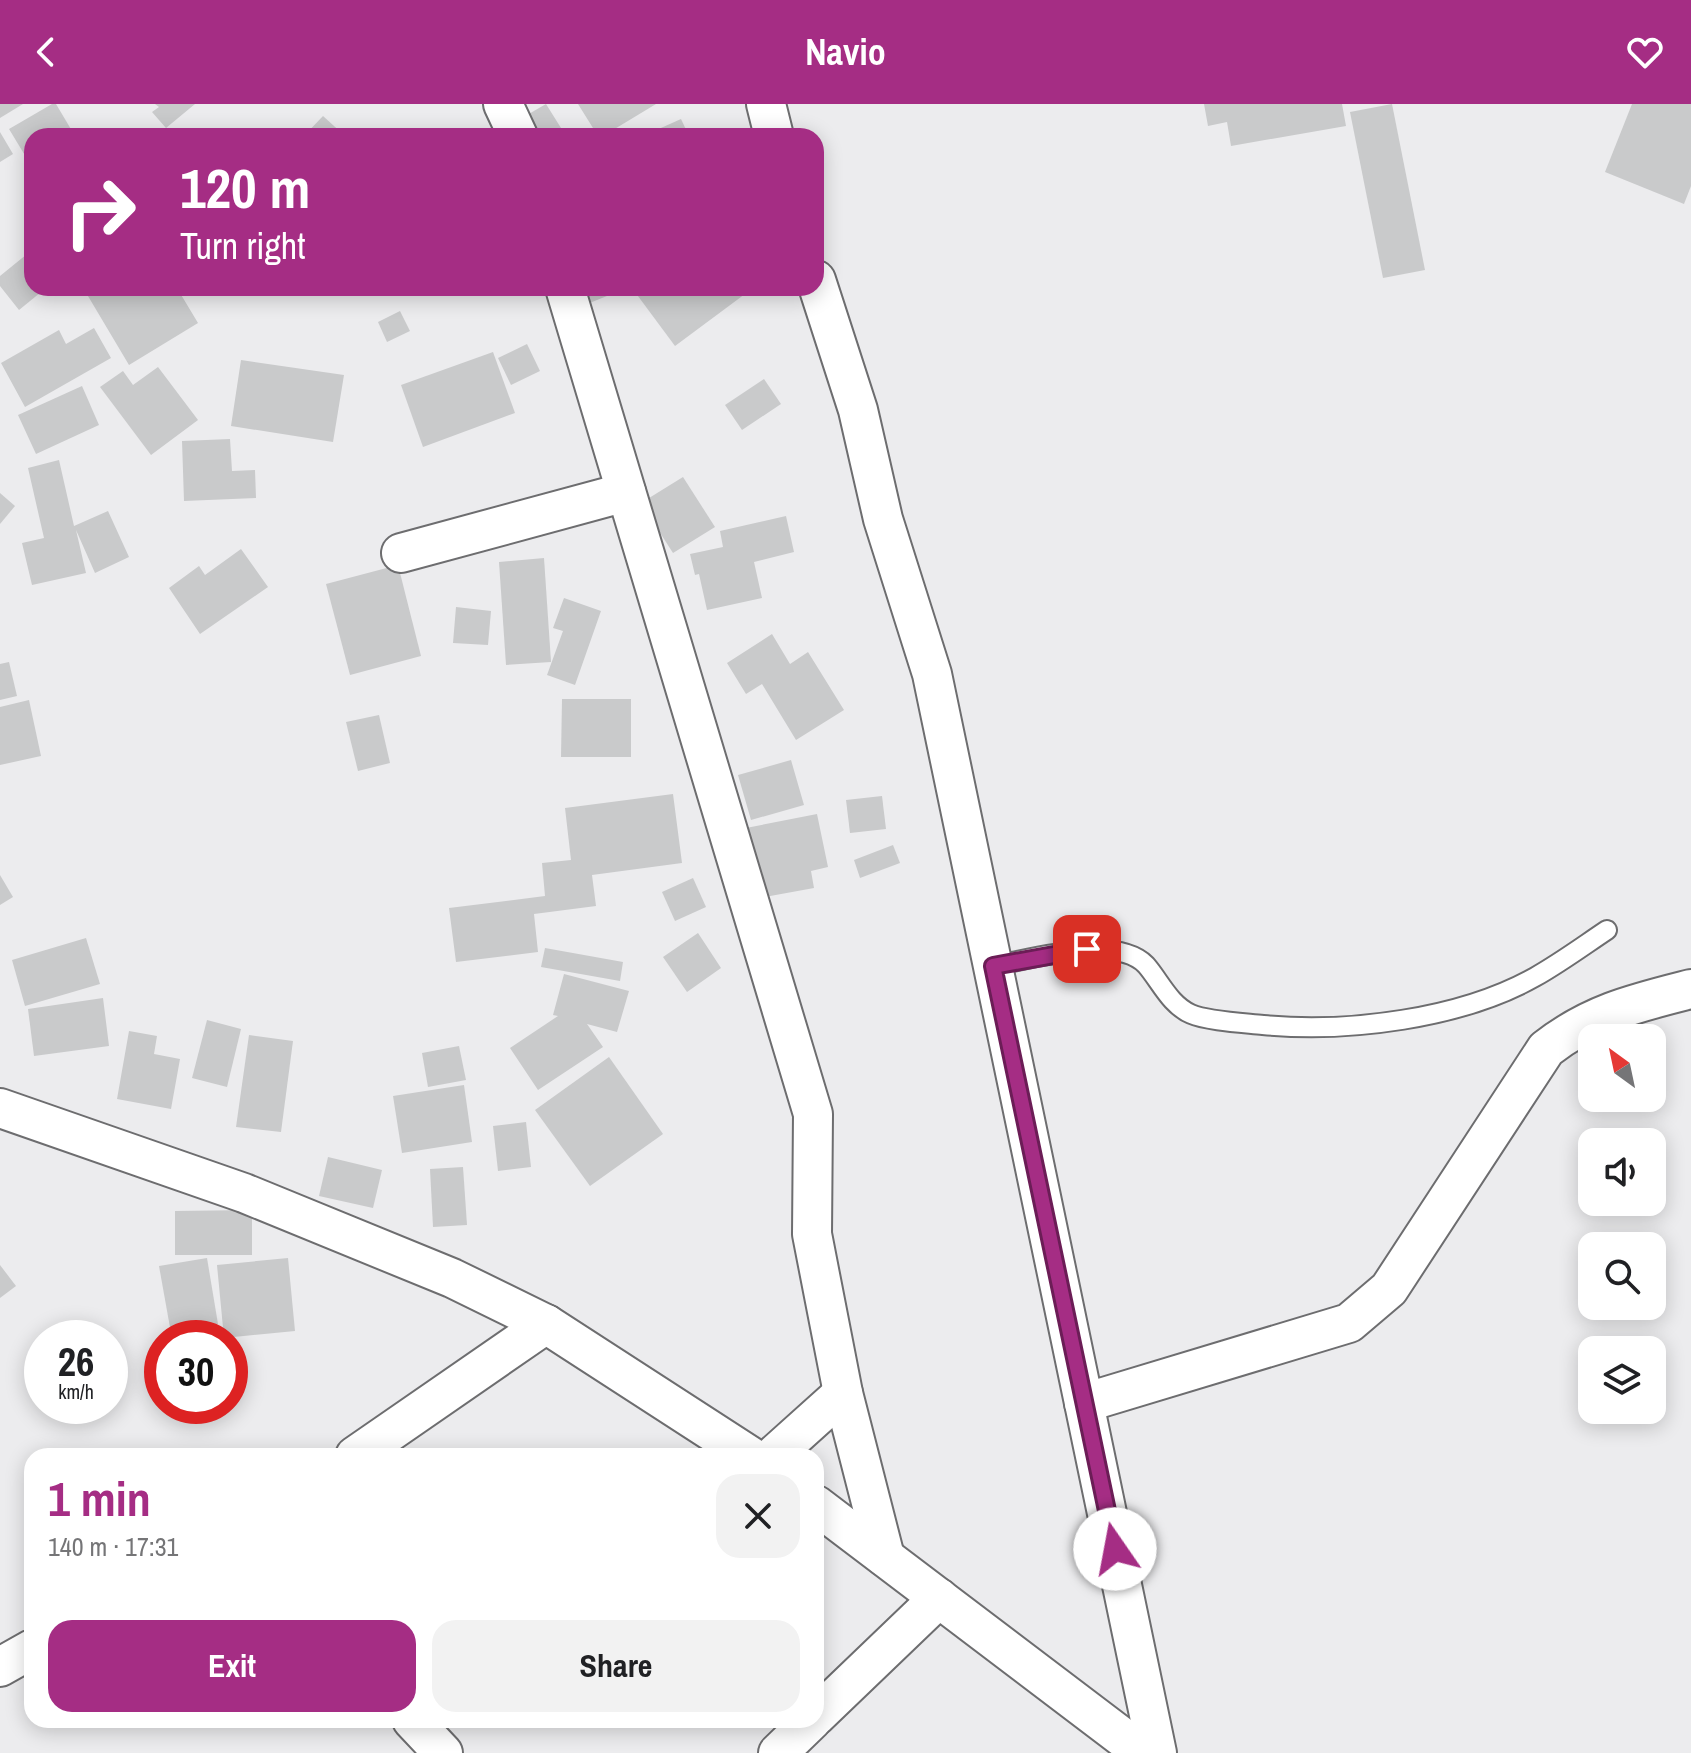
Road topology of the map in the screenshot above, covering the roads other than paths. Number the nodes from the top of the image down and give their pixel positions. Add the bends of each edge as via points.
1 (503, 104) edge
2 (766, 104) edge
3 (514, 128) edge
4 (772, 128) edge
5 (567, 296) edge
6 (821, 296) edge
7 (626, 492) junction
8 (401, 553) dead end
9 (1607, 930) dead end
10 (993, 966) junction
11 (1691, 989) edge
12 (0, 1108) edge
13 (546, 1324) junction
14 (843, 1393) junction
15 (1084, 1403) junction
16 (367, 1448) edge
17 (738, 1448) edge
18 (782, 1448) edge
19 (824, 1511) edge
20 (885, 1557) junction
21 (939, 1598) junction
22 (24, 1654) edge
23 (0, 1667) edge
24 (824, 1708) edge
25 (420, 1728) edge
26 (804, 1728) edge
27 (443, 1753) edge
28 (778, 1753) edge
29 (1143, 1753) edge
30 (1157, 1753) edge

1 - 3 street
2 - 4 street
5 - 7 street
6 - 10 street via 932,674
7 - 8 street
7 - 14 street via 813,1114 812,1234
9 - 10 lane via 1533,978 1454,1010 1303,1029 1190,1014 1161,988 1144,963 1121,953 1087,949
10 - 15 street
11 - 15 street via 1585,1023 1546,1049 1389,1289 1349,1323
12 - 13 street via 244,1193 452,1278
13 - 16 street
13 - 17 street
14 - 18 street
14 - 20 street
15 - 30 street
19 - 20 street
20 - 21 street
21 - 24 street
21 - 29 street
22 - 23 street
25 - 27 street
26 - 28 street

